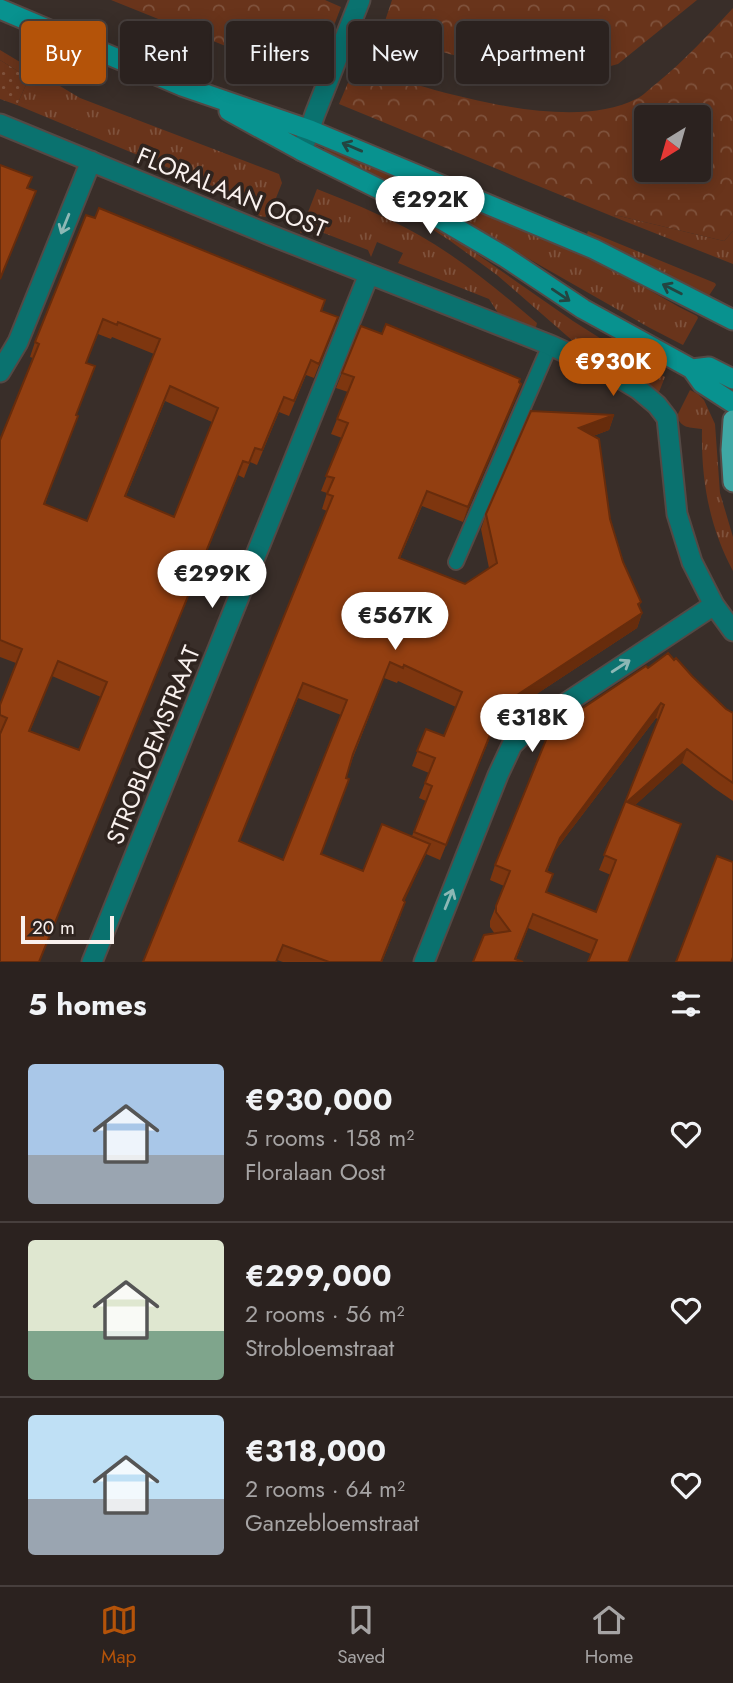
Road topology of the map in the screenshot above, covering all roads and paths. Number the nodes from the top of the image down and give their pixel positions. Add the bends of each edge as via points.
1 (360, 0) edge
2 (0, 9) edge
3 (182, 86) junction
4 (0, 124) edge
5 (310, 130) junction
6 (302, 151) junction
7 (90, 161) junction
8 (369, 274) junction
9 (733, 320) edge
10 (550, 345) junction
11 (692, 369) junction
12 (0, 372) edge
13 (733, 379) edge
14 (733, 403) edge
15 (733, 419) edge
16 (733, 482) edge
17 (456, 562) dead end
18 (714, 605) junction
19 (733, 631) edge
20 (92, 962) edge
21 (424, 962) edge

1 - 5 street
2 - 3 main road
3 - 5 main road
3 - 6 main road
4 - 7 street, FLORALAAN OOST
5 - 6 street
9 -> 5 main road via 594,249
6 -> 11 main road via 444,221 583,309
7 - 8 street, FLORALAAN OOST
7 -> 12 street via 18,342
8 - 10 street, FLORALAAN OOST
8 - 20 street, STROBLOEMSTRAAT
10 - 17 lane
10 - 18 street, FLORALAAN OOST via 638,389 667,418 677,514 692,562
11 - 13 main road via 709,367
11 - 14 main road via 702,383
15 - 16 main road
18 - 19 street
21 -> 18 street via 512,745 533,724

